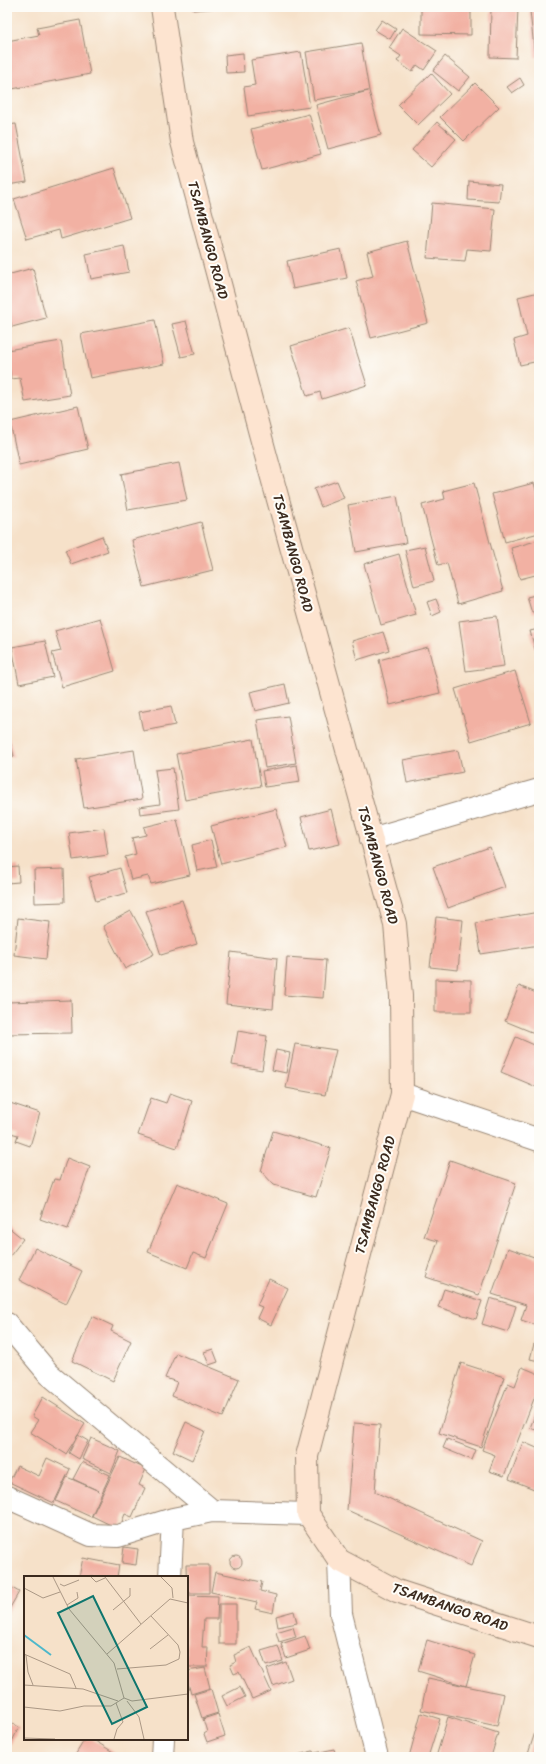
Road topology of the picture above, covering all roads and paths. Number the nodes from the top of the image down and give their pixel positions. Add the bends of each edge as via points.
1 (162, 7) edge
2 (539, 790) edge
3 (371, 839) junction
4 (402, 1094) junction
5 (539, 1140) edge
6 (7, 1324) edge
7 (7, 1497) edge
8 (212, 1511) junction
9 (308, 1514) junction
10 (173, 1519) junction
11 (339, 1560) junction
12 (170, 1576) edge
13 (539, 1637) edge
14 (163, 1740) edge
15 (162, 1757) edge
16 (377, 1757) edge

1 - 3 street, TSAMBANGO ROAD via 182,142
2 - 3 street
3 - 4 street, TSAMBANGO ROAD via 395,924 401,996
4 - 5 street
4 - 9 street, TSAMBANGO ROAD via 306,1456
6 - 8 street via 49,1374
7 - 10 street via 91,1535 118,1536
8 - 9 street
8 - 10 street
9 - 11 street, TSAMBANGO ROAD
10 - 12 street
11 - 13 street, TSAMBANGO ROAD via 397,1591
11 - 16 street via 341,1614
14 - 15 street

